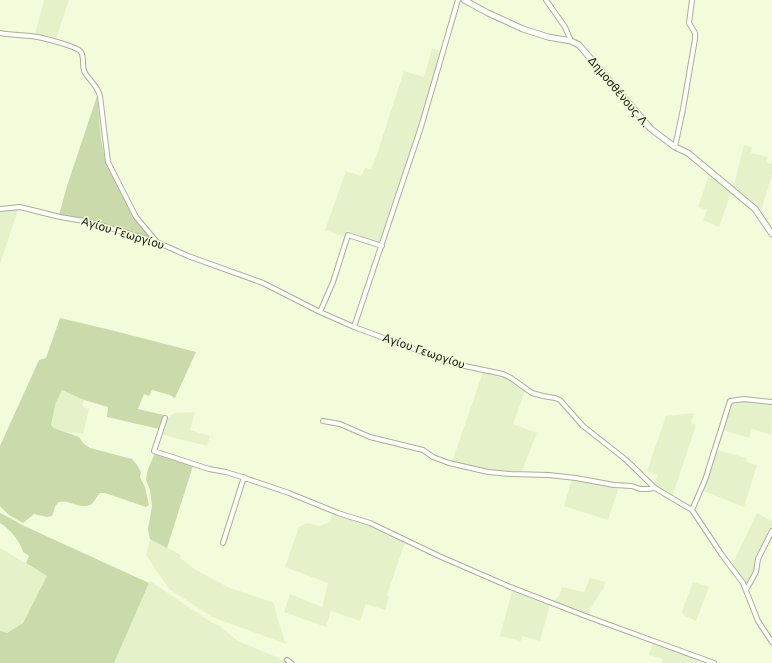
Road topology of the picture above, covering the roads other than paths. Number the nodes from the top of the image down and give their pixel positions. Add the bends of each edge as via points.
1 (458, 0) edge
2 (464, 0) edge
3 (546, 0) edge
4 (692, 0) edge
5 (0, 33) edge
6 (571, 41) junction
7 (675, 147) junction
8 (0, 209) edge
9 (772, 234) edge
10 (157, 242) junction
11 (382, 246) junction
12 (320, 312) junction
13 (354, 327) junction
14 (772, 402) edge
15 (165, 418) dead end
16 (323, 421) dead end
17 (244, 477) junction
18 (655, 488) junction
19 (692, 510) junction
20 (772, 531) edge
21 (223, 543) dead end
22 (746, 590) junction
23 (772, 642) edge
24 (287, 660) dead end
25 (291, 663) edge
26 (714, 663) edge

1 - 11 street via 434,87
2 - 6 street, Δημοσθένους Λ. via 523,29
3 - 6 street
4 - 7 street via 689,23 695,38
5 - 10 street via 44,38 81,51 83,68 98,88 108,162 136,217
6 - 7 street, Δημοσθένους Λ. via 584,50 651,129
7 - 9 street, Δημοσθένους Λ. via 688,153 755,210
8 - 10 street, Αγίου Γεωργίου via 20,207 90,222
10 - 12 street, Αγίου Γεωργίου via 263,283
11 - 12 street via 348,235
11 - 13 street
12 - 13 street, Αγίου Γεωργίου
13 - 18 street, Αγίου Γεωργίου via 455,364 503,374 532,393 560,400 583,426 625,459
14 - 19 street via 744,399 730,401 705,480
15 - 17 street via 154,451 209,469
16 - 18 street via 340,424 370,437 415,447 449,463 476,469 576,478 640,489
17 - 21 street
17 - 26 street via 370,523 522,591
18 - 19 street, Αγίου Γεωργίου
19 - 22 street, Αγίου Γεωργίου
20 - 22 street
22 - 23 street, Αγίου Γεωργίου via 758,621
24 - 25 street

